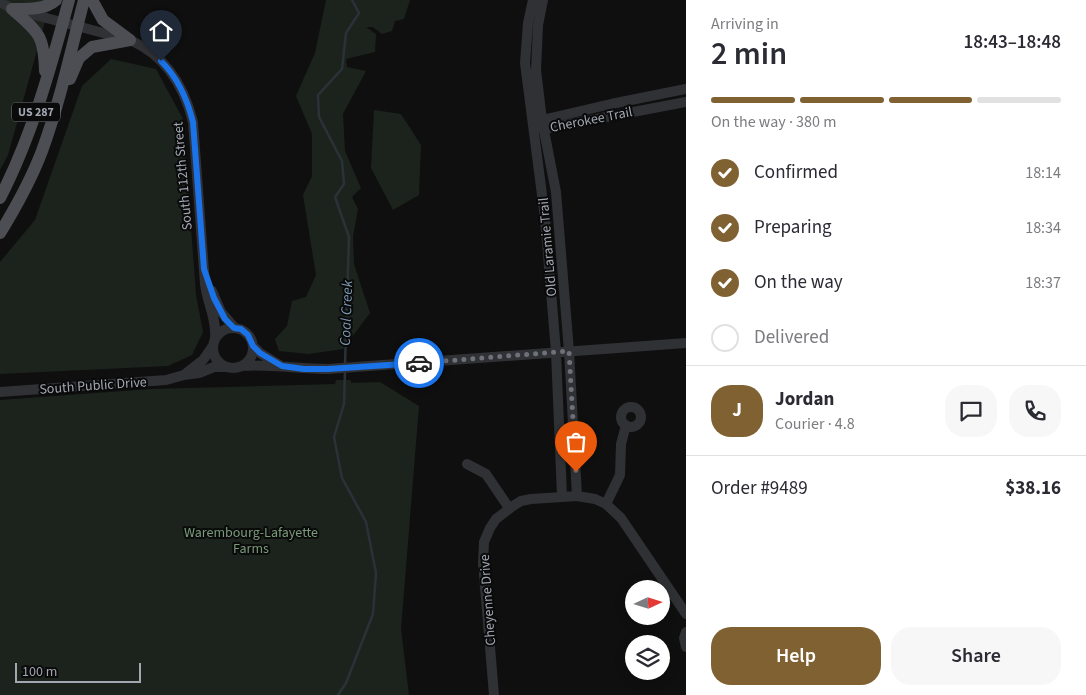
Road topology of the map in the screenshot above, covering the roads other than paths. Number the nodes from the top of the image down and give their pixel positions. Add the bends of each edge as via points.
1 (56, 0) edge
2 (69, 0) edge
3 (84, 0) edge
4 (92, 0) edge
5 (533, 0) edge
6 (543, 0) edge
7 (0, 2) edge
8 (12, 9) junction
9 (63, 23) junction
10 (77, 26) junction
11 (130, 40) junction
12 (44, 85) junction
13 (686, 90) edge
14 (686, 102) edge
15 (52, 121) junction
16 (540, 125) junction
17 (0, 198) edge
18 (0, 233) edge
19 (204, 269) junction
20 (234, 328) junction
21 (214, 343) junction
22 (686, 343) edge
23 (253, 346) junction
24 (569, 351) junction
25 (556, 352) junction
26 (242, 366) junction
27 (282, 366) junction
28 (226, 367) junction
29 (184, 375) junction
30 (0, 392) edge
31 (626, 425) dead end
32 (467, 464) dead end
33 (562, 496) junction
34 (577, 496) junction
35 (606, 504) junction
36 (509, 508) junction
37 (686, 614) edge
38 (686, 632) edge
39 (686, 646) edge
40 (494, 695) edge

1 - 8 main road via 47,6
2 - 9 main road, US 287
3 - 10 main road, US 287
4 - 11 main road via 103,20
5 - 16 street, Old Laramie Trail via 528,22 526,63
6 - 16 street, Old Laramie Trail via 536,70
7 - 8 street, South 112th Street
8 - 9 street, South 112th Street
8 - 12 main road via 38,33 44,53
9 - 10 street, South 112th Street
9 - 12 main road, US 287
10 - 11 street, South 112th Street
10 - 15 main road, US 287
11 - 15 main road via 92,47 79,58
11 - 19 street, South 112th Street via 153,53 168,68 188,100 193,122
12 - 17 main road, US 287 via 22,151
13 - 16 street, Cherokee Trail via 610,104
14 - 16 street, Cherokee Trail
15 - 18 main road, US 287 via 29,180
16 - 24 street, Old Laramie Trail via 556,192
16 - 25 street, Old Laramie Trail
19 - 20 street, South 112th Street via 217,306
19 - 21 street, South 112th Street via 206,294 215,322
20 - 21 street via 224,329
20 - 23 street via 248,335
21 - 28 street via 216,360
21 - 29 street via 203,360
22 - 24 street
23 - 26 street via 250,358
23 - 27 street
24 - 25 street
24 - 34 street, Old Laramie Trail
25 - 27 street via 328,369
25 - 33 street, Old Laramie Trail
26 - 27 street
26 - 28 street
28 - 29 street
29 - 30 street, South Public Drive via 166,380
31 - 35 street via 620,475
32 - 36 street via 486,474
33 - 34 street, Cheyenne Drive
33 - 36 street, Cheyenne Drive via 521,501
34 - 35 street, Cheyenne Drive
35 - 37 street via 621,518
36 - 40 street, Cheyenne Drive via 496,519 484,542
38 - 39 street

